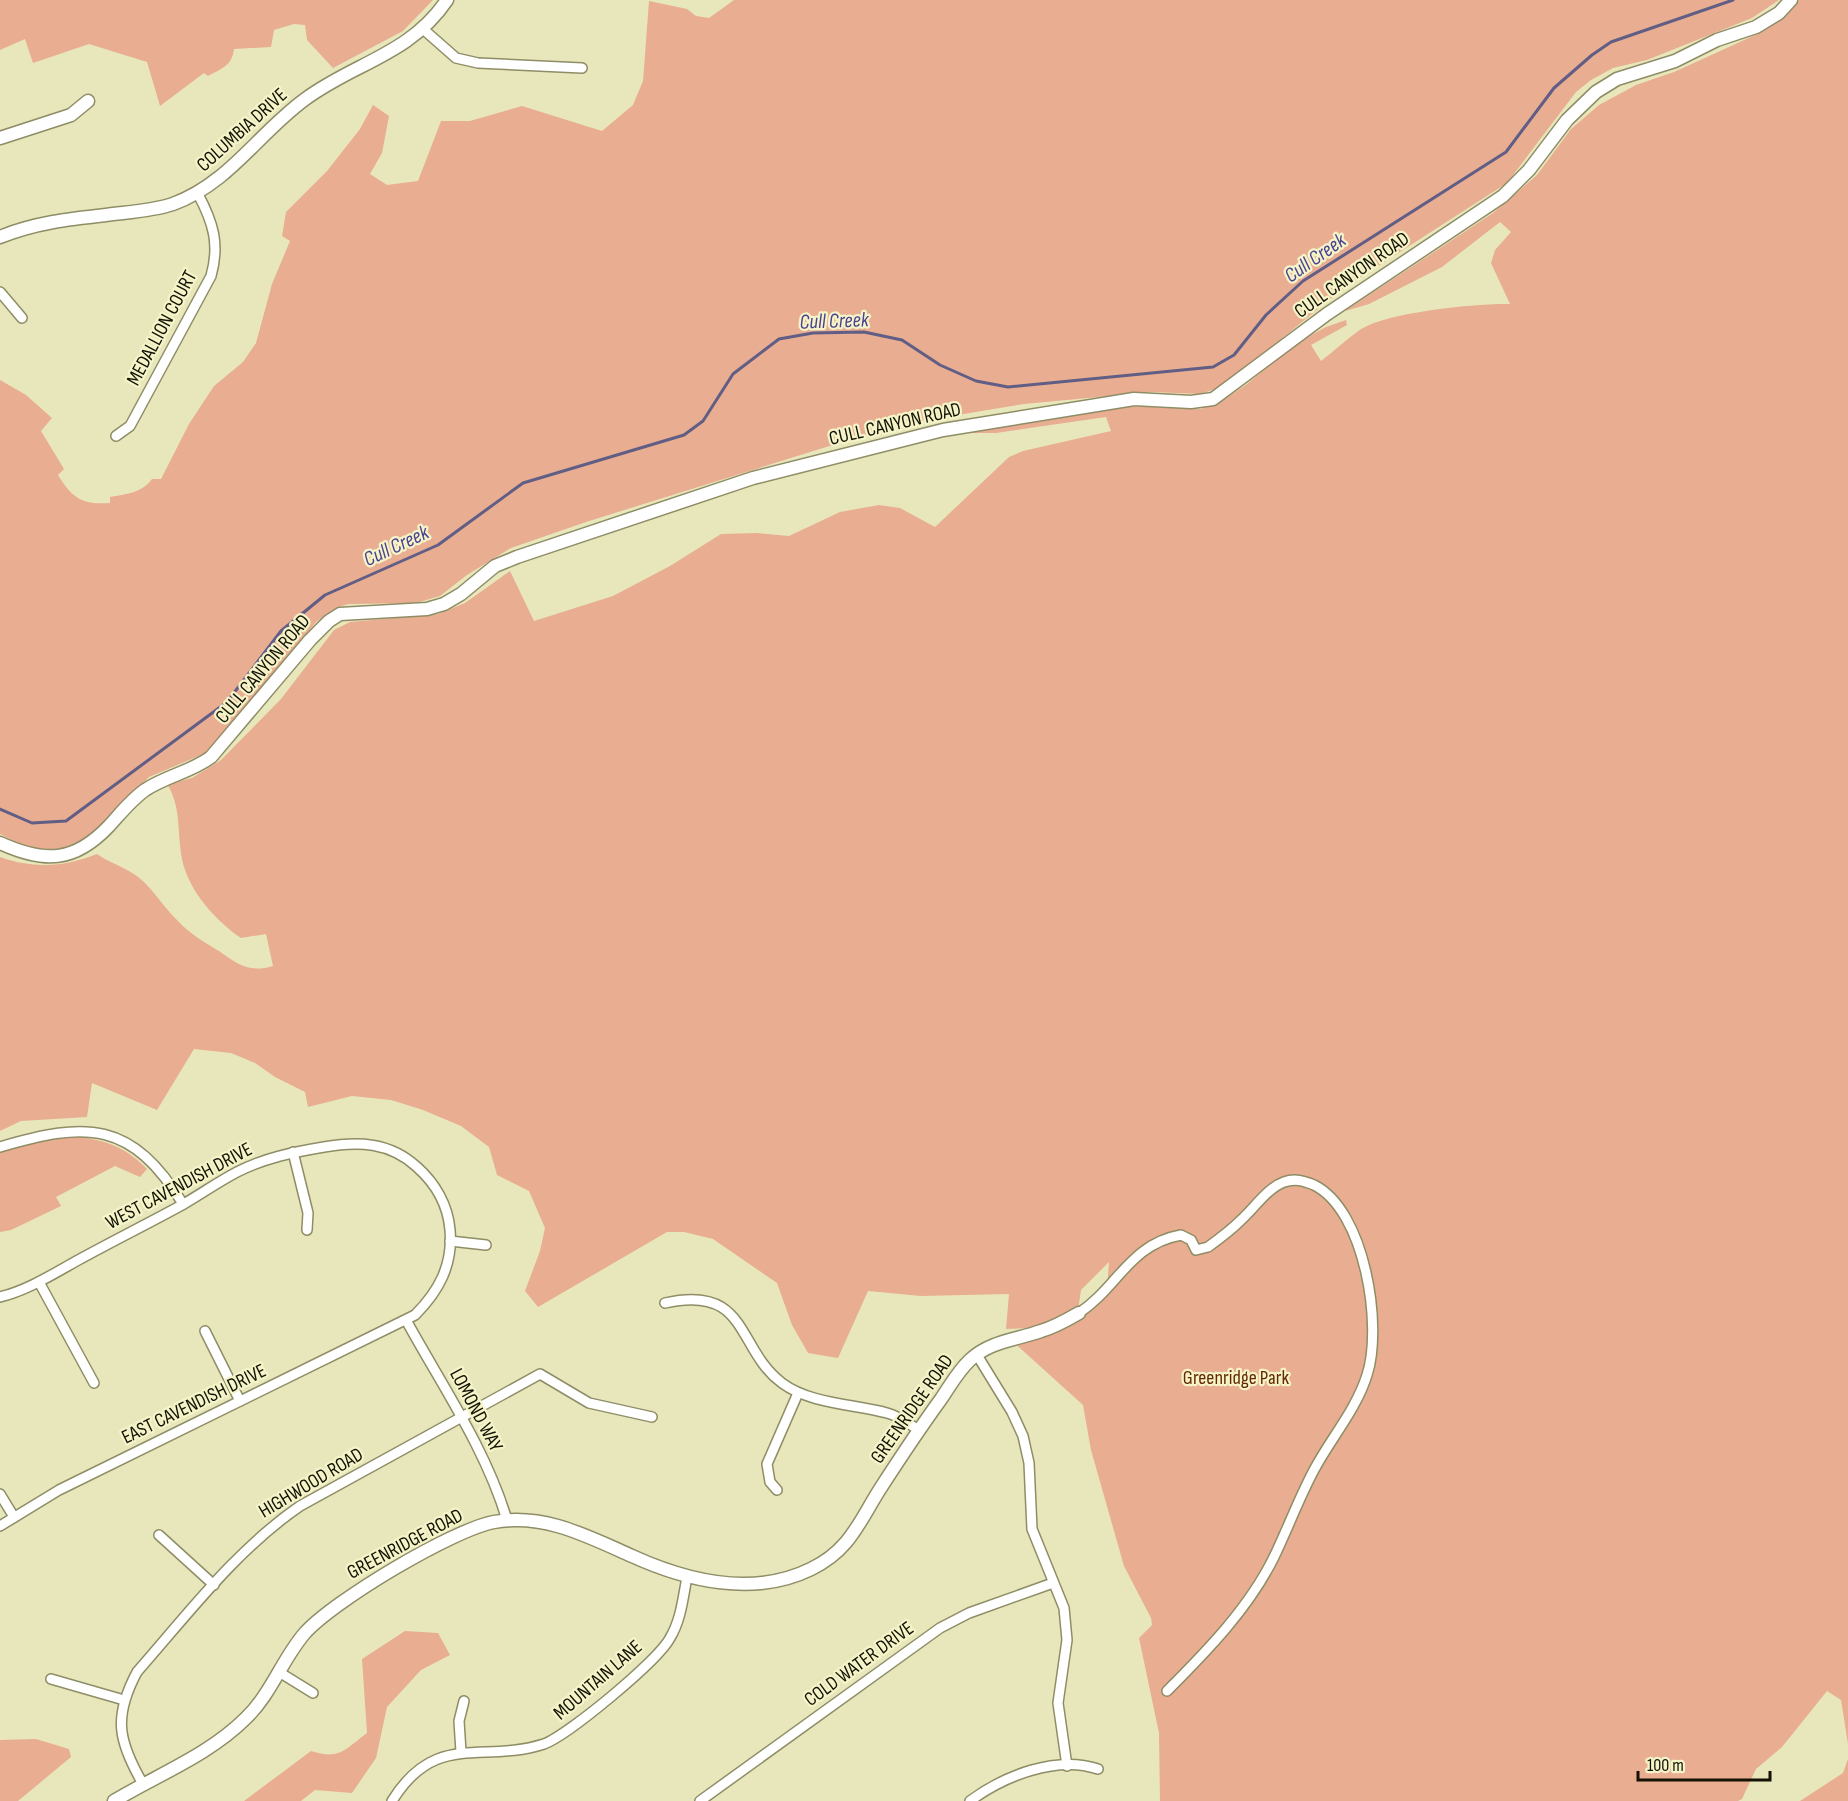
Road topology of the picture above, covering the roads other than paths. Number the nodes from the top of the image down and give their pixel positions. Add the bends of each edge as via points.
1 (447, 0) edge
2 (1791, 0) edge
3 (423, 29) junction
4 (582, 68) dead end
5 (88, 101) dead end
6 (0, 138) edge
7 (198, 194) junction
8 (0, 237) edge
9 (0, 292) edge
10 (22, 318) dead end
11 (116, 436) dead end
12 (0, 843) edge
13 (0, 1147) edge
14 (293, 1152) junction
15 (183, 1204) junction
16 (308, 1230) dead end
17 (450, 1241) junction
18 (486, 1245) dead end
19 (39, 1282) junction
20 (0, 1297) edge
21 (665, 1304) dead end
22 (1079, 1313) joint
23 (406, 1320) junction
24 (205, 1331) dead end
25 (977, 1355) junction
26 (94, 1383) dead end
27 (798, 1393) junction
28 (240, 1401) junction
29 (460, 1418) junction
30 (652, 1418) dead end
31 (919, 1430) junction
32 (777, 1490) dead end
33 (0, 1494) edge
34 (14, 1516) junction
35 (507, 1520) junction
36 (0, 1526) edge
37 (159, 1535) dead end
38 (687, 1577) junction
39 (1053, 1583) junction
40 (213, 1585) junction
41 (279, 1672) junction
42 (51, 1679) dead end
43 (1167, 1691) dead end
44 (313, 1693) dead end
45 (124, 1700) junction
46 (464, 1701) dead end
47 (461, 1752) junction
48 (1067, 1766) junction
49 (1098, 1769) dead end
50 (143, 1784) junction
51 (114, 1801) edge
52 (392, 1801) edge
53 (700, 1801) edge
54 (970, 1801) edge

1 - 3 street, COLUMBIA DRIVE
2 - 12 street, CULL CANYON ROAD via 1756,27 1717,40 1675,61 1617,79 1596,92 1503,196 1336,308 1214,399 1134,399 943,430 753,478 518,557 495,566 444,604 427,609 340,614 310,640 220,748 196,767 144,790 86,846 64,855 42,857
3 - 4 street via 456,58 467,61
3 - 7 street, COLUMBIA DRIVE via 396,50 305,99 224,175
5 - 6 street via 71,116
7 - 8 street, COLUMBIA DRIVE via 157,208 44,223
7 - 11 street, MEDALLION COURT via 214,232 216,253 211,276 130,426
9 - 10 street
13 - 15 street via 73,1130 126,1142 146,1156
14 - 15 street, WEST CAVENDISH DRIVE via 238,1171
14 - 16 street via 308,1213
14 - 17 street, WEST CAVENDISH DRIVE via 355,1143 395,1152 421,1170 438,1193 448,1217
15 - 19 street, WEST CAVENDISH DRIVE
17 - 18 street
17 - 23 street, WEST CAVENDISH DRIVE via 447,1266 438,1287 425,1305
19 - 20 street, WEST CAVENDISH DRIVE
19 - 26 street
21 - 27 street via 692,1300 722,1308 742,1326 772,1375
22 - 25 street, GREENRIDGE ROAD via 1044,1331 997,1343
22 - 43 street, GREENRIDGE ROAD via 1154,1243 1181,1235 1191,1240 1196,1250 1208,1247 1283,1182 1301,1179 1323,1190 1340,1206 1362,1253 1372,1336 1367,1376 1314,1469 1274,1558 1208,1650
23 - 28 street, EAST CAVENDISH DRIVE
23 - 29 street, LOMOND WAY
24 - 28 street
25 - 31 street, GREENRIDGE ROAD via 961,1370
25 - 39 street via 1023,1436 1029,1463 1032,1529
27 - 31 street via 889,1413
27 - 32 street via 767,1464 770,1482
28 - 34 street, EAST CAVENDISH DRIVE
29 - 30 street, HIGHWOOD ROAD via 540,1374 589,1403
29 - 35 street, LOMOND WAY via 500,1494
29 - 40 street, HIGHWOOD ROAD via 292,1511 255,1539
31 - 38 street, GREENRIDGE ROAD via 855,1533 815,1568 784,1580 750,1584
33 - 34 street
34 - 36 street, EAST CAVENDISH DRIVE
35 - 38 street, GREENRIDGE ROAD via 556,1524
35 - 41 street, GREENRIDGE ROAD via 472,1529 344,1599 303,1636
37 - 40 street
38 - 47 street, MOUNTAIN LANE via 669,1641 573,1728 542,1744
39 - 48 street via 1066,1623 1058,1703
39 - 53 street, COLD WATER DRIVE via 969,1613 940,1628
40 - 45 street, HIGHWOOD ROAD via 137,1672
41 - 44 street
41 - 50 street, GREENRIDGE ROAD via 257,1706 223,1738
42 - 45 street
45 - 50 street, HIGHWOOD ROAD via 120,1720 123,1743
46 - 47 street via 459,1721
47 - 52 street, MOUNTAIN LANE via 421,1768
48 - 49 street
48 - 54 street via 1004,1780
50 - 51 street, GREENRIDGE ROAD

